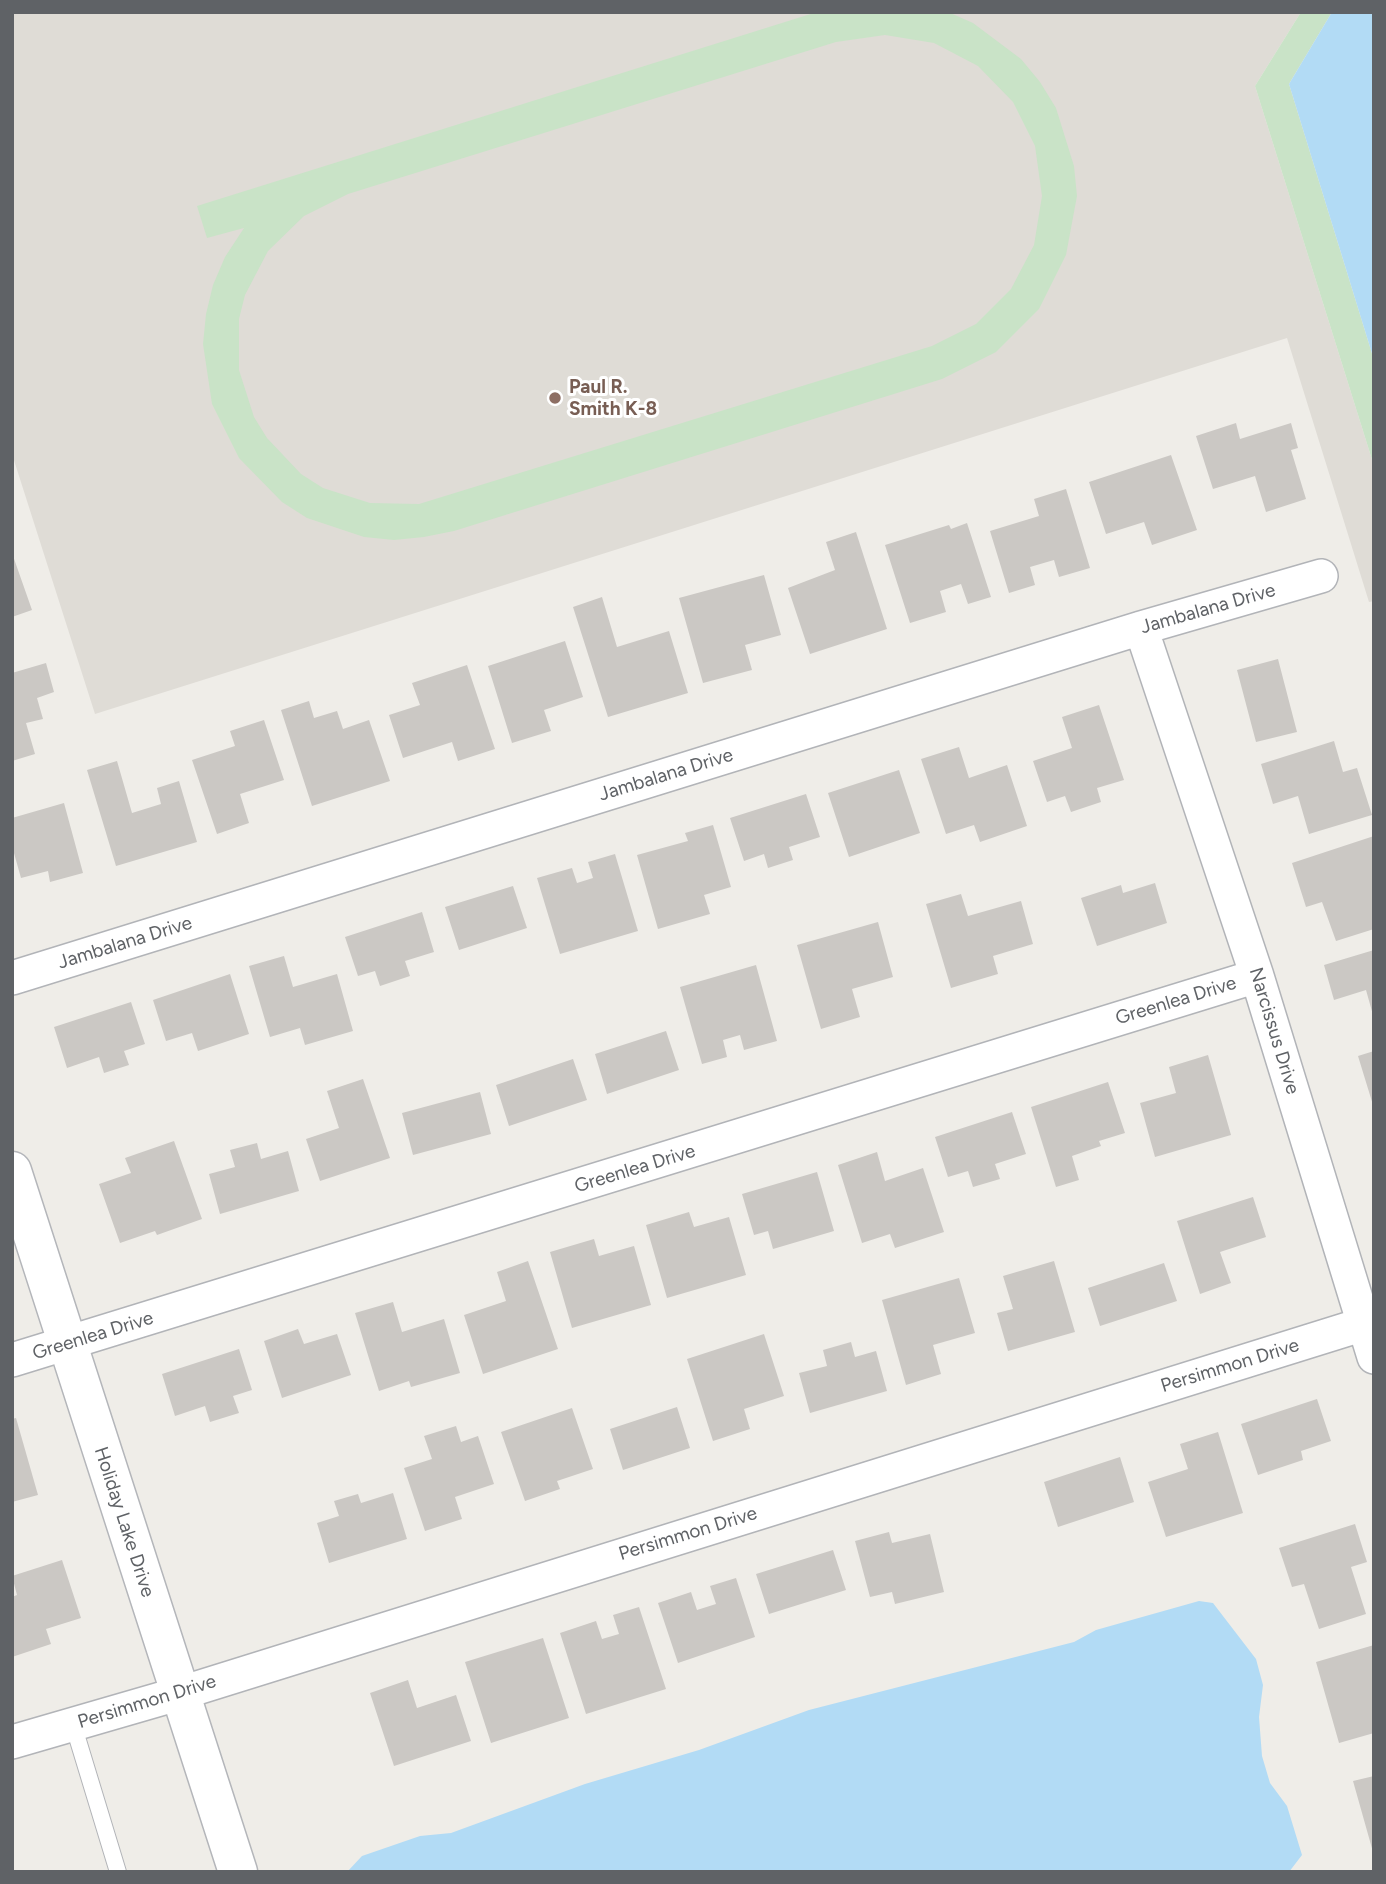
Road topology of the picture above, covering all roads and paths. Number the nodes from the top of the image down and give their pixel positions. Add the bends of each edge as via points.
1 (1321, 576) dead end
2 (1141, 628) junction
3 (1257, 976) junction
4 (12, 978) edge
5 (12, 1171) edge
6 (1364, 1324) junction
7 (66, 1345) junction
8 (1374, 1357) edge
9 (12, 1360) edge
10 (181, 1693) junction
11 (73, 1724) junction
12 (12, 1742) edge
13 (118, 1872) edge
14 (238, 1872) edge

1 - 2 street, Jambalana Drive
2 - 3 street, Narcissus Drive
2 - 4 street, Jambalana Drive
3 - 6 street, Narcissus Drive
3 - 7 street, Greenlea Drive
5 - 7 street, Holiday Lake Drive
6 - 8 street, Narcissus Drive
6 - 10 street, Persimmon Drive
7 - 9 street, Greenlea Drive
7 - 10 street, Holiday Lake Drive
10 - 11 street, Persimmon Drive
10 - 14 street, Holiday Lake Drive
11 - 12 street, Persimmon Drive
11 - 13 lane

